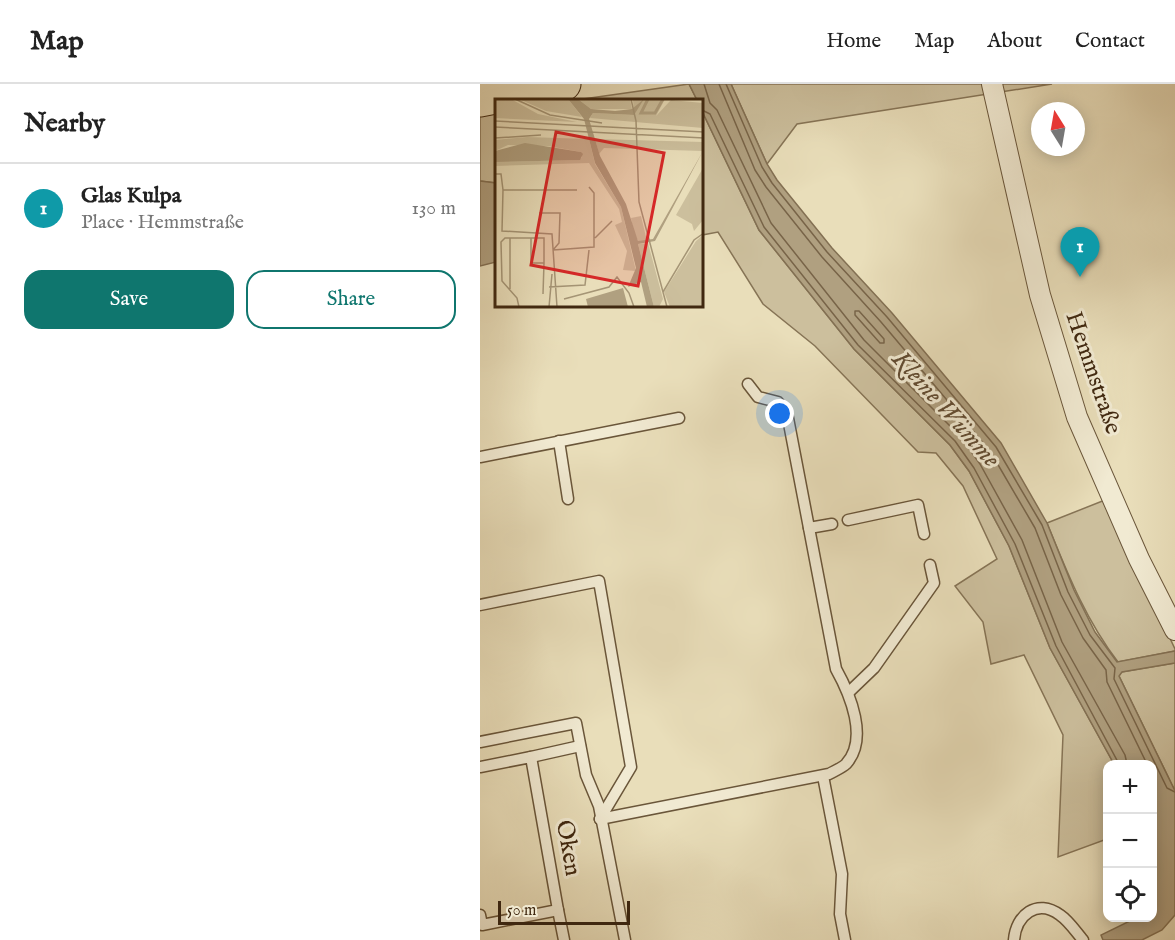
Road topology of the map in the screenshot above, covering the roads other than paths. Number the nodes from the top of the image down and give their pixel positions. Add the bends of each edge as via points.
1 (564, 84) edge
2 (992, 84) edge
3 (480, 100) edge
4 (748, 384) dead end
5 (679, 418) dead end
6 (559, 441) junction
7 (480, 457) edge
8 (568, 499) dead end
9 (848, 520) dead end
10 (832, 524) dead end
11 (809, 528) junction
12 (924, 534) dead end
13 (930, 565) dead end
14 (480, 605) edge
15 (1175, 630) edge
16 (849, 692) junction
17 (480, 742) edge
18 (580, 746) junction
19 (531, 757) junction
20 (480, 767) edge
21 (823, 776) junction
22 (600, 819) junction
23 (558, 910) junction
24 (480, 915) edge
25 (564, 940) edge
26 (625, 940) edge
27 (845, 940) edge
28 (1014, 940) edge
29 (1083, 940) edge

1 - 3 highway
2 - 15 street, Hemmstraße via 1040,295 1077,417 1139,559
4 - 11 lane via 758,397 778,402 787,413
5 - 6 lane
6 - 7 lane
6 - 8 lane
9 - 12 lane via 918,505
10 - 11 lane
11 - 16 lane via 836,669
13 - 16 lane via 934,583 874,668
14 - 22 lane via 599,581 632,767
16 - 21 lane via 857,734 854,749 846,764
17 - 18 lane via 576,723
18 - 19 lane
18 - 22 lane
19 - 20 lane
19 - 23 lane, Oken
21 - 22 lane
21 - 27 lane via 842,874 840,914
22 - 26 lane
23 - 24 lane, Oken via 482,925
23 - 25 lane
28 - 29 lane via 1015,927 1023,915 1047,908 1062,915

